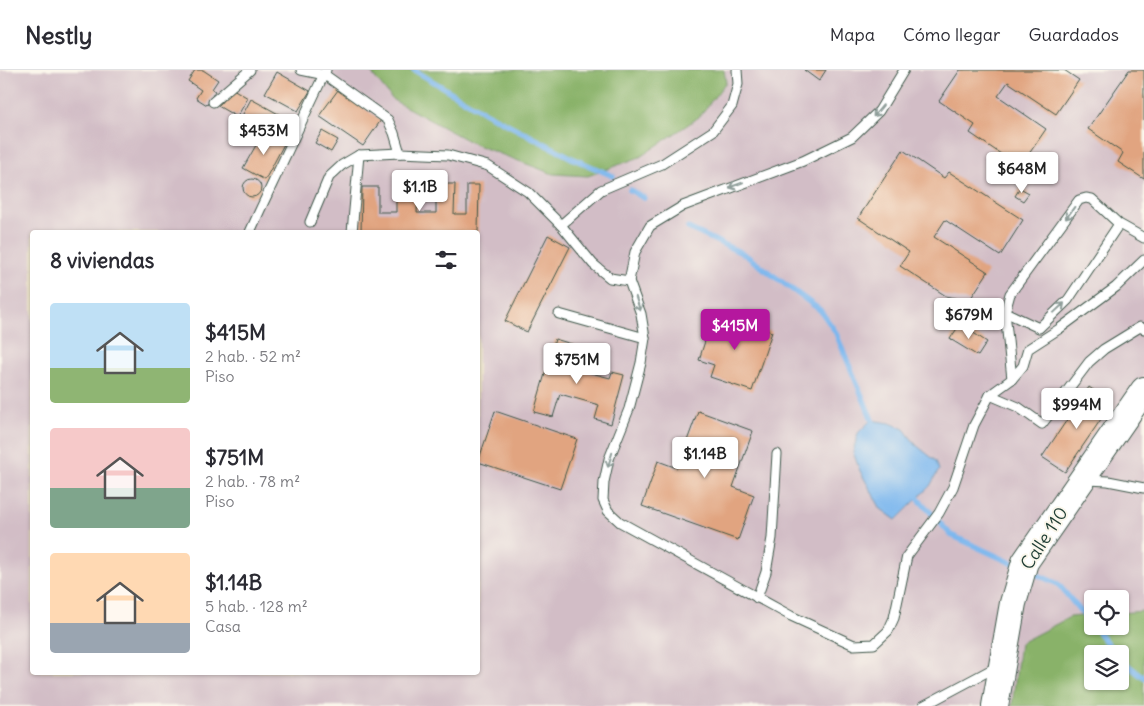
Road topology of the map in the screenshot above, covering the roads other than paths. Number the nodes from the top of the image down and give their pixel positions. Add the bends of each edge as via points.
1 (250, 70) edge
2 (301, 70) edge
3 (738, 70) edge
4 (904, 70) edge
5 (326, 73) edge
6 (213, 102) dead end
7 (400, 153) junction
8 (359, 156) junction
9 (310, 222) dead end
10 (1119, 224) junction
11 (561, 225) junction
12 (251, 230) edge
13 (352, 230) edge
14 (1144, 238) edge
15 (1144, 260) edge
16 (629, 281) junction
17 (1005, 312) junction
18 (559, 314) dead end
19 (1039, 328) junction
20 (1142, 328) edge
21 (645, 338) junction
22 (1028, 349) junction
23 (1012, 379) junction
24 (1144, 390) edge
25 (990, 395) junction
26 (777, 454) dead end
27 (1082, 480) junction
28 (1144, 488) edge
29 (757, 598) junction
30 (1003, 663) junction
31 (923, 706) edge
32 (995, 706) edge

1 - 6 lane
2 - 5 lane
3 - 11 lane via 732,106 713,131 662,164 601,190
4 -> 16 lane via 879,111 852,137 803,162 683,206 650,226 635,252
5 - 7 lane via 388,120
5 - 12 lane
7 - 8 lane
7 - 11 lane via 448,155 488,166 528,192
8 - 9 lane via 329,177
8 - 13 lane
10 - 14 lane
10 -> 17 lane via 1092,199 1079,200 1010,294
19 -> 10 lane via 1068,300
11 - 16 lane via 593,264 610,278
15 - 22 lane via 1116,287
16 -> 21 lane via 641,314
17 - 19 lane
17 - 23 lane
18 - 21 lane
19 - 22 lane
20 - 25 lane via 1104,349 1089,362 1042,424 1018,407
21 -> 29 lane via 629,409 609,459 603,500 608,511 620,522
22 - 23 lane via 1023,366
23 - 25 lane
24 - 27 main road, Calle 110
25 - 29 lane via 974,425 953,487 907,556 894,618 888,631 874,644 854,645
26 - 29 lane via 772,538
27 - 28 lane
27 - 30 main road, Calle 110 via 1025,562 1013,603
30 - 31 lane
30 - 32 main road, Calle 110

